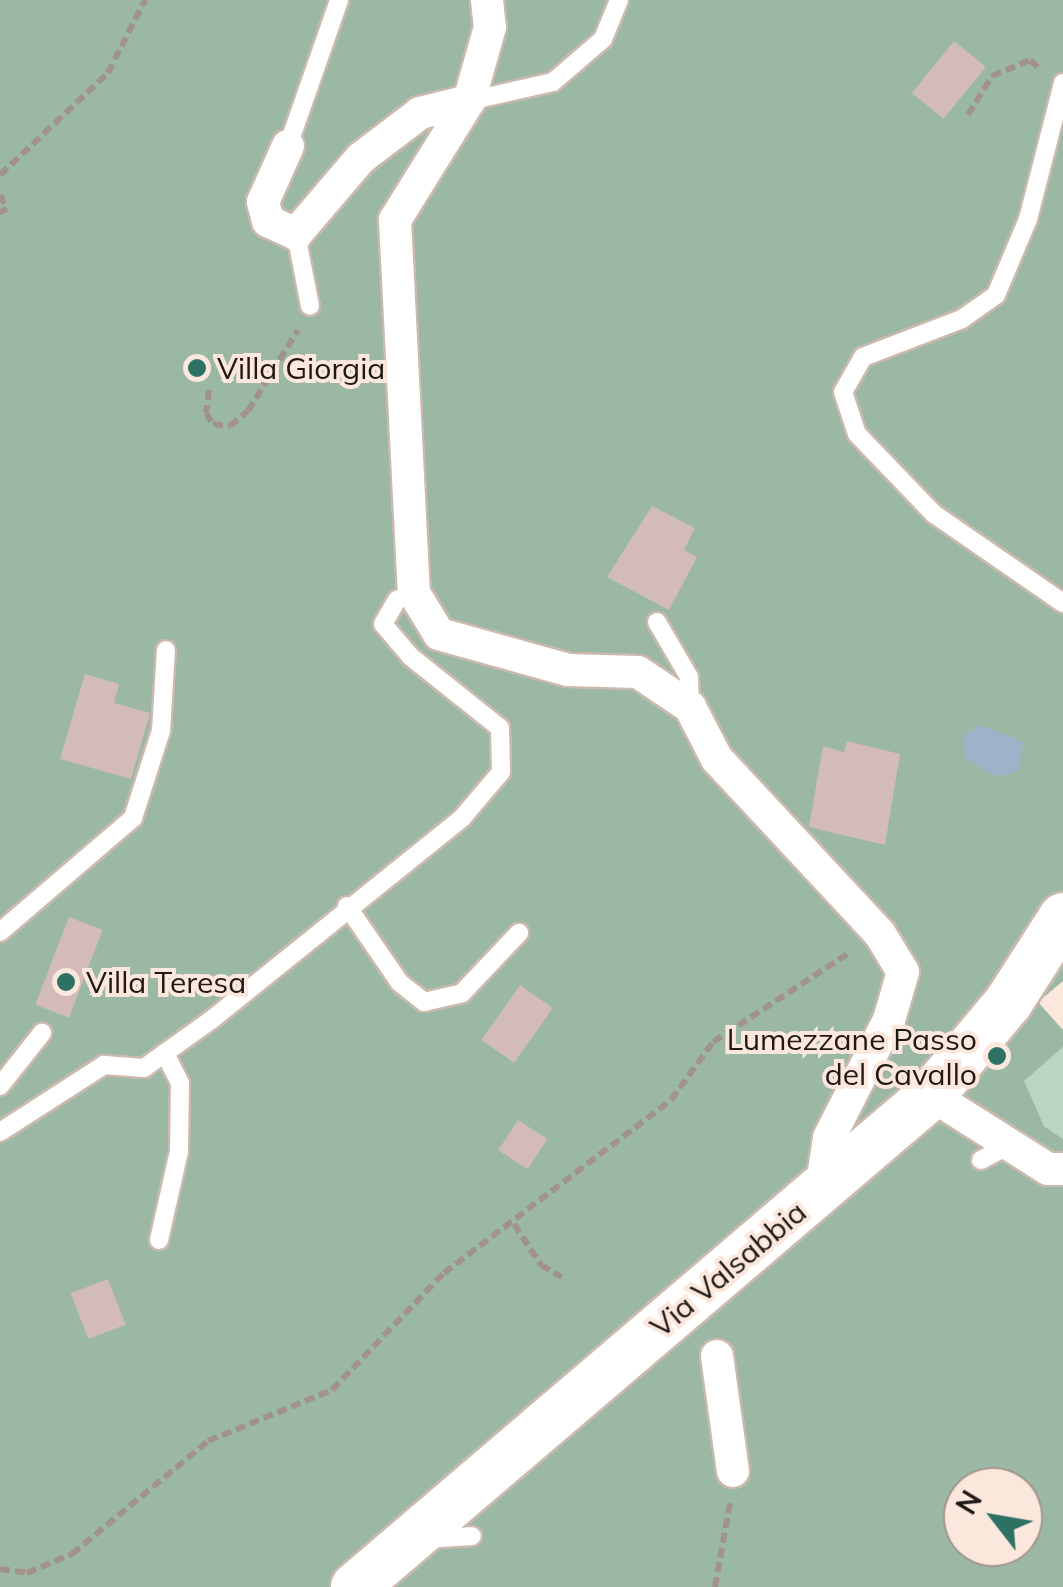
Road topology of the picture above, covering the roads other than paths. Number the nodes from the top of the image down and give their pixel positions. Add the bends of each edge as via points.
1 (340, 0) edge
2 (487, 0) edge
3 (619, 0) edge
4 (1062, 85) edge
5 (469, 100) junction
6 (288, 146) joint
7 (296, 234) junction
8 (310, 306) road end
9 (414, 593) junction
10 (1063, 603) edge
11 (657, 622) dead end
12 (166, 650) dead end
13 (690, 706) junction
14 (347, 906) junction
15 (1063, 917) edge
16 (0, 932) edge
17 (519, 934) dead end
18 (42, 1032) dead end
19 (165, 1053) junction
20 (0, 1086) edge
21 (932, 1094) junction
22 (0, 1132) edge
23 (1063, 1170) edge
24 (821, 1190) junction
25 (159, 1240) dead end
26 (716, 1356) dead end
27 (733, 1472) road end
28 (472, 1536) dead end
29 (410, 1540) junction
30 (355, 1587) edge

1 - 6 lane
2 - 5 street via 490,27
3 - 5 lane via 603,39 553,82
4 - 10 lane via 1028,218 996,295 962,319 863,357 843,392 857,434 934,514
5 - 7 street via 420,113 361,158
5 - 9 street via 396,220
6 - 7 street via 263,202 268,221
7 - 8 lane
9 - 13 street via 439,634 568,670 638,672
9 - 14 lane via 397,600 383,624 411,658 500,728 501,772 462,818
11 - 13 lane via 689,677
12 - 16 lane via 161,732 133,818
13 - 24 street via 717,760 880,934 903,972 889,1020 828,1138
14 - 17 lane via 400,983 424,1002 462,993
14 - 19 lane
15 - 21 main road, Via Valsabbia via 1008,1003
18 - 20 lane
19 - 22 lane via 144,1068 104,1065
19 - 25 lane via 180,1083 180,1151
21 - 23 street via 995,1152
21 - 24 main road, Via Valsabbia
24 - 29 main road, Via Valsabbia
26 - 27 street
28 - 29 lane
29 - 30 main road, Via Valsabbia

